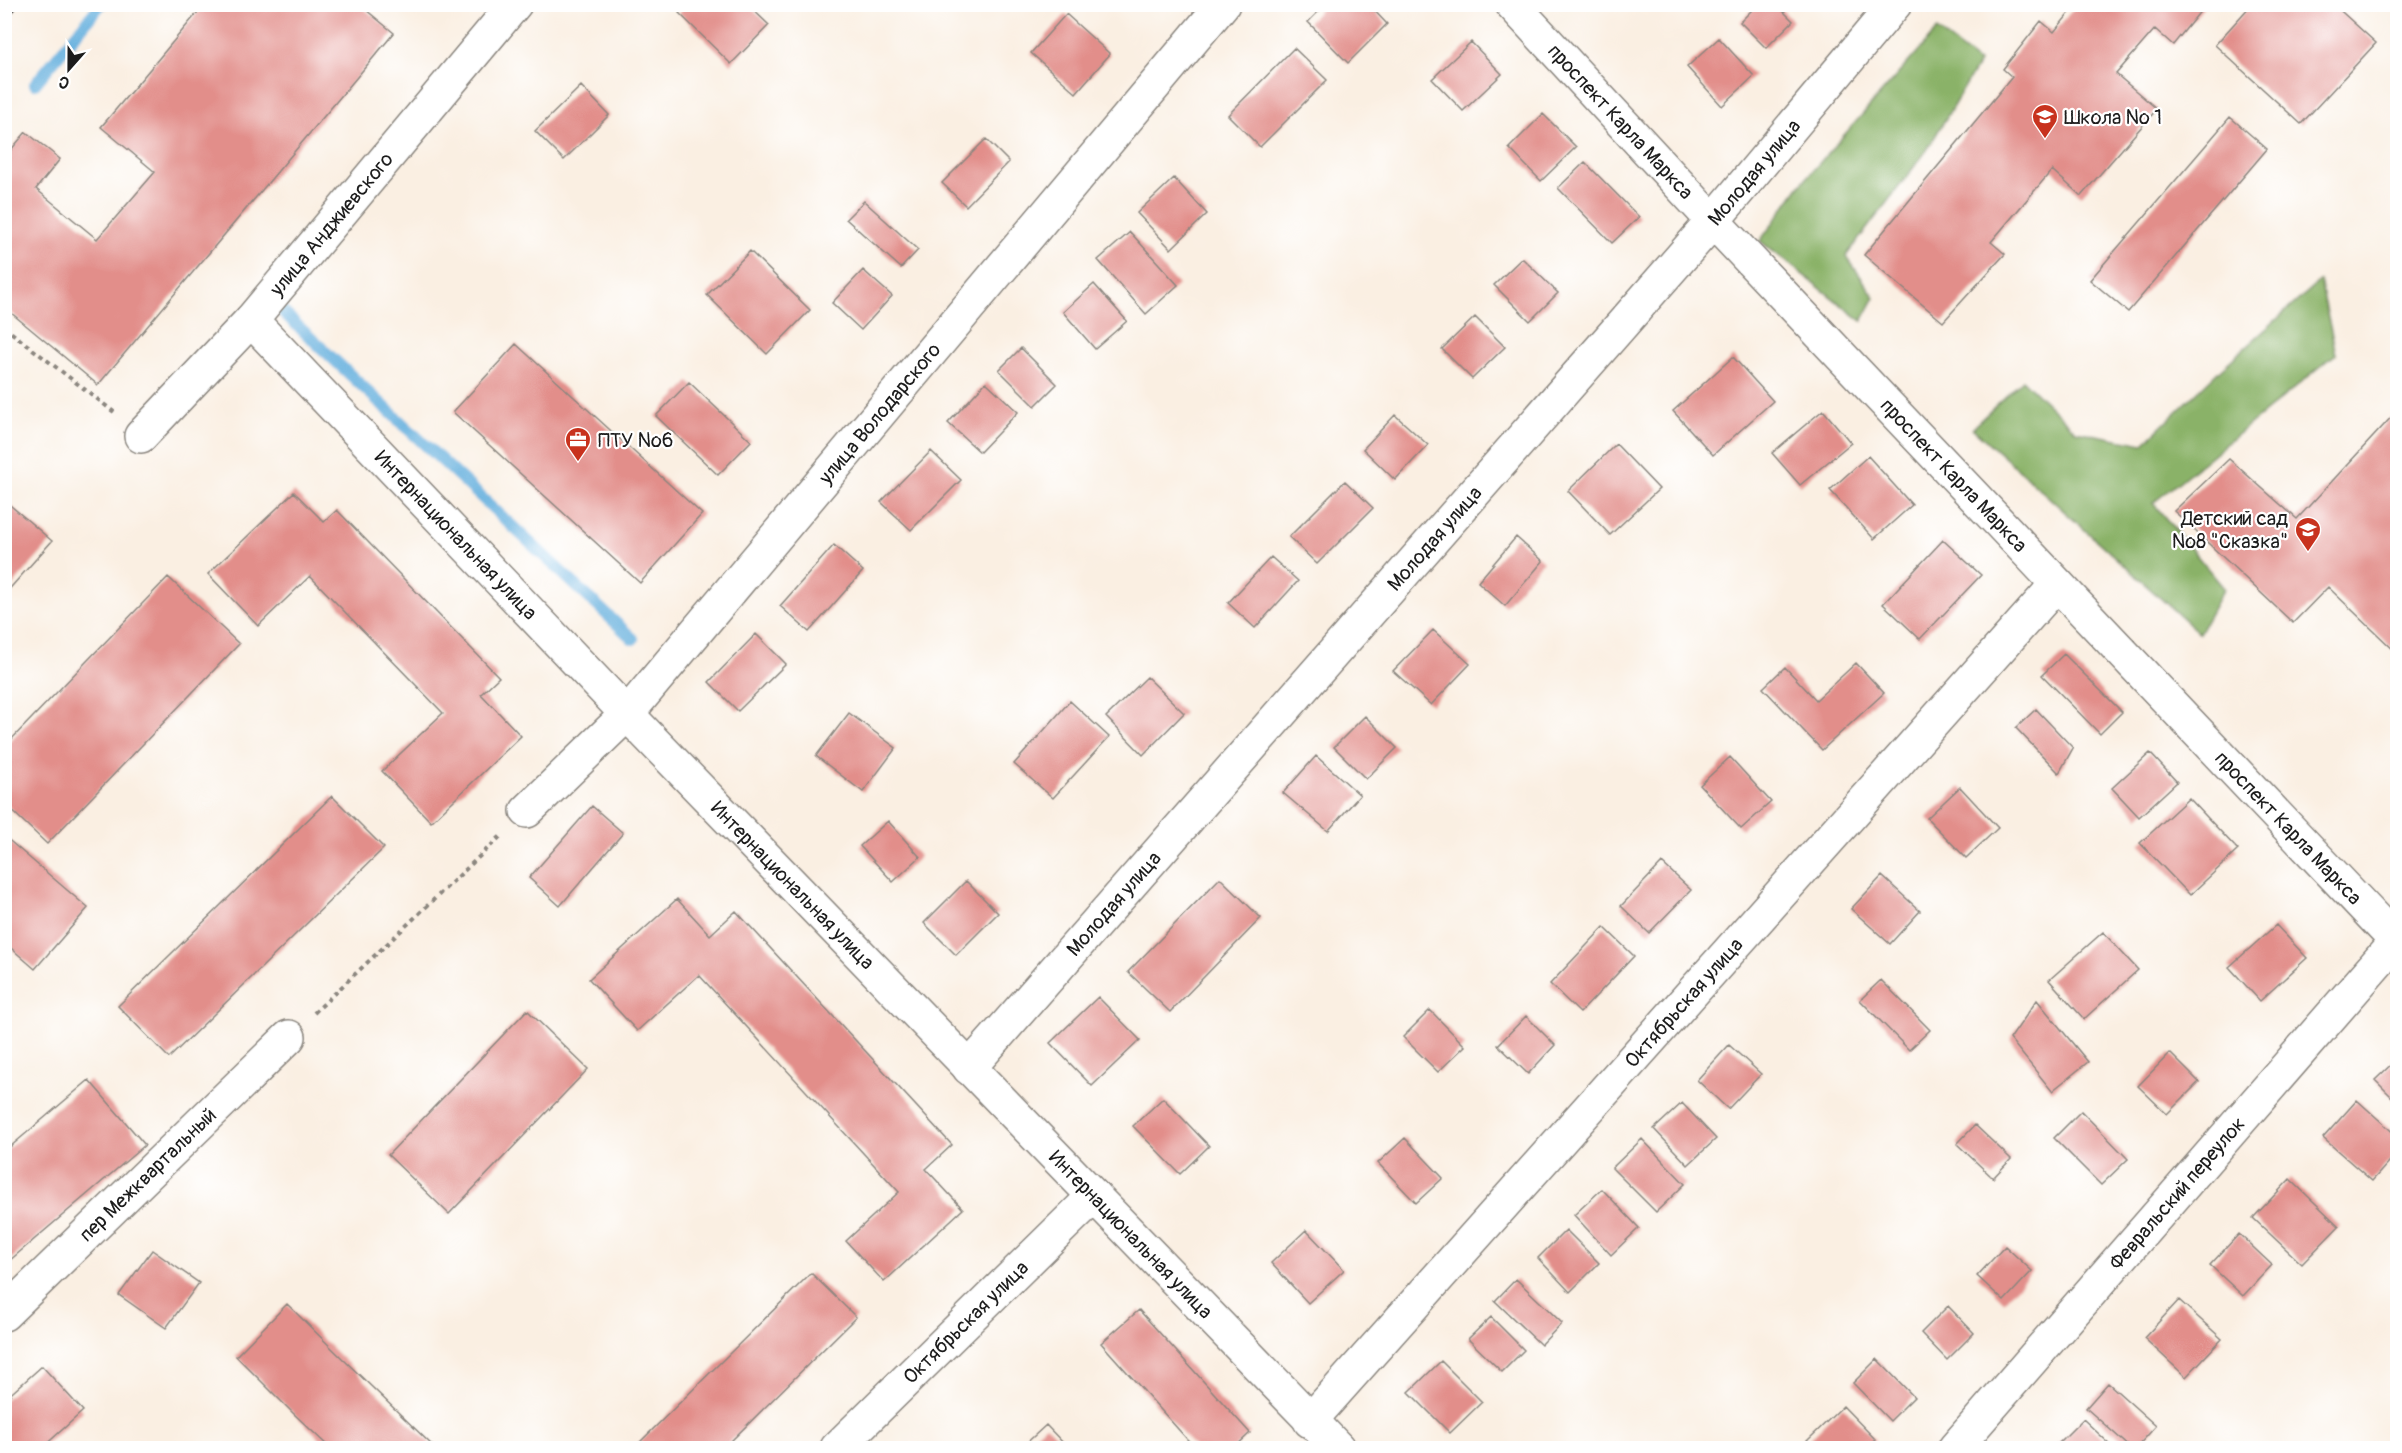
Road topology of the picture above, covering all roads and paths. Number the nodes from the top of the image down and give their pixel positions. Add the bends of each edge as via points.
1 (515, 4) edge
2 (1223, 4) edge
3 (1512, 4) edge
4 (1895, 4) edge
5 (1713, 221) junction
6 (251, 320) junction
7 (4, 327) edge
8 (141, 436) joint
9 (2057, 584) junction
10 (627, 714) junction
11 (527, 811) joint
12 (2397, 941) edge
13 (289, 1036) joint
14 (969, 1068) junction
15 (1094, 1196) junction
16 (4, 1314) edge
17 (1310, 1421) junction
18 (837, 1449) edge
19 (1338, 1449) edge
20 (1954, 1449) edge

1 - 6 street, улица Анджиевского
2 - 10 street, улица Володарского
3 - 5 street, проспект Карла Маркса
4 - 5 street, Молодая улица
5 - 9 street, проспект Карла Маркса
5 - 14 street, Молодая улица
6 - 8 street, улица Анджиевского
6 - 10 street, Интернациональная улица
7 - 8 path
9 - 12 street, проспект Карла Маркса
9 - 17 street, Октябрьская улица
10 - 11 street, улица Володарского
10 - 14 street, Интернациональная улица
11 - 13 path
12 - 20 street, Февральский переулок
13 - 16 street, пер Межквартальный
14 - 15 street, Интернациональная улица
15 - 17 street, Интернациональная улица
15 - 18 street, Октябрьская улица
17 - 19 street, Интернациональная улица

